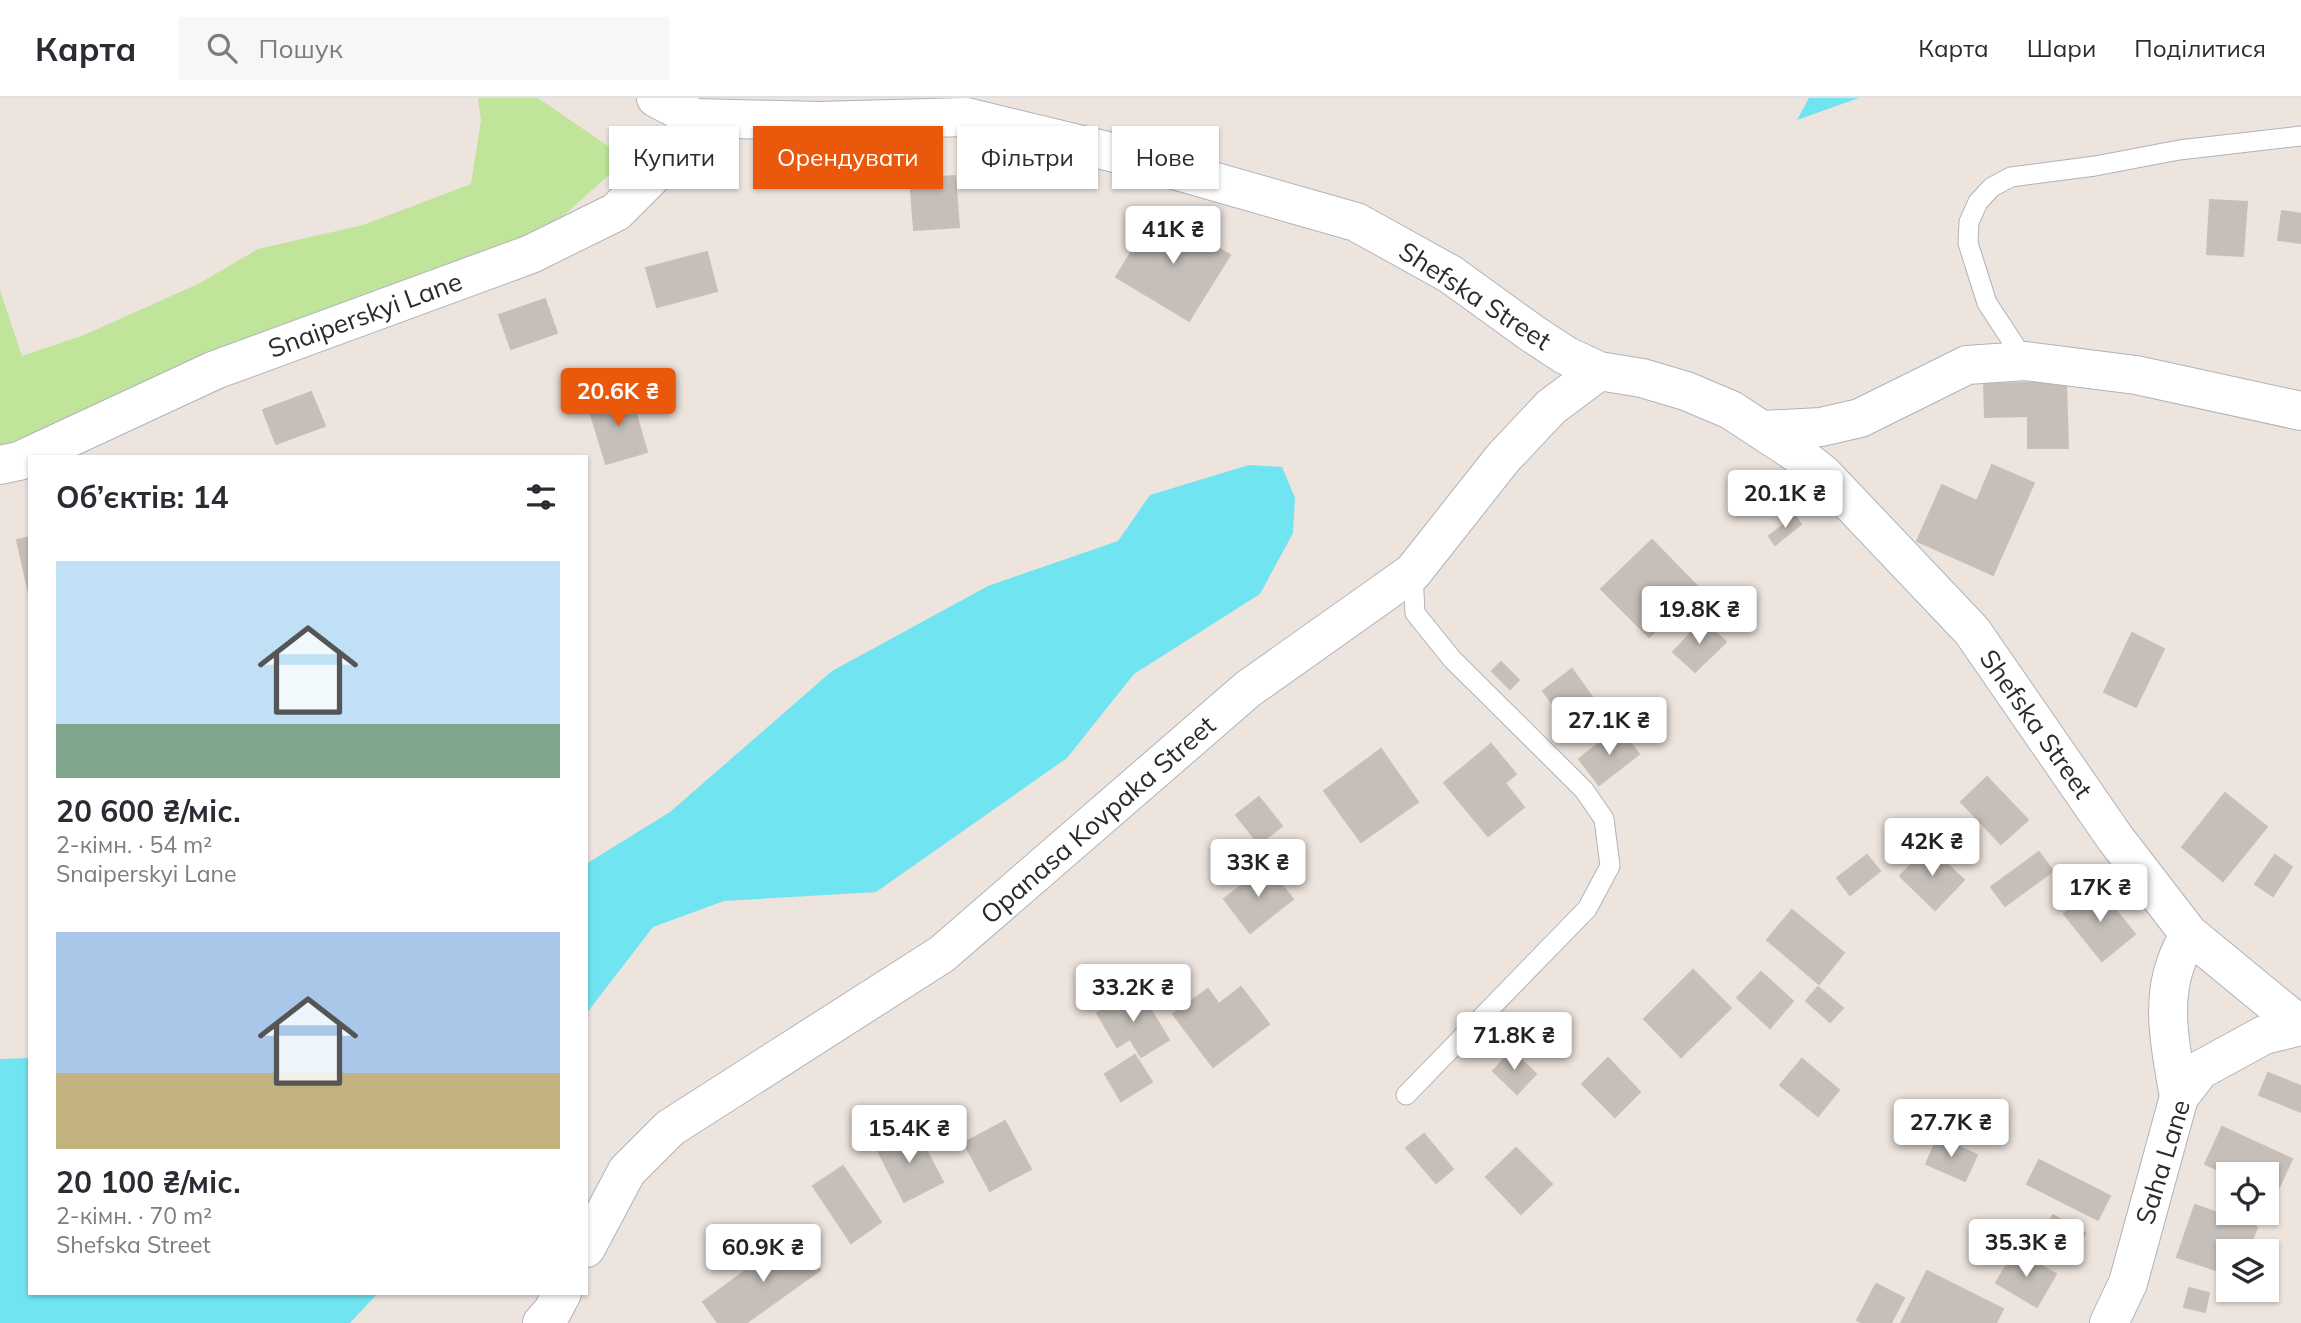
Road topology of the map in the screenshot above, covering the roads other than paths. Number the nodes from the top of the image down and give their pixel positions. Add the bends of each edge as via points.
1 (656, 98) edge
2 (695, 118) junction
3 (2301, 136) edge
4 (2025, 361) junction
5 (1599, 371) junction
6 (2301, 411) edge
7 (1761, 430) junction
8 (32, 455) edge
9 (28, 457) edge
10 (0, 465) edge
11 (1413, 572) junction
12 (2189, 934) junction
13 (2301, 1026) edge
14 (1406, 1095) dead end
15 (2179, 1097) junction
16 (588, 1244) edge
17 (561, 1295) edge
18 (542, 1323) edge
19 (2109, 1323) edge

1 - 2 street, Shefska Street
2 - 5 street, Shefska Street via 966,117 1111,152 1356,222 1450,274 1565,355
2 - 8 street, Snaiperskyi Lane via 659,169 616,212 531,254 215,370
3 - 4 lane via 2011,177 1992,187 1969,222 1968,243 1987,303
4 - 6 street via 2136,374
4 - 7 street via 1967,365 1860,418 1821,428
5 - 7 street, Shefska Street via 1686,391 1731,410
5 - 11 street, Opanasa Kovpaka Street via 1551,407 1503,458
7 - 12 street, Shefska Street via 1823,474 1972,631 2115,838
9 - 10 street, Snaiperskyi Lane
11 - 14 lane via 1415,613 1452,659 1584,790 1604,818 1610,866 1587,909
11 - 16 street, Opanasa Kovpaka Street via 1248,689 942,954 670,1128 627,1171
12 - 13 street, Shefska Street
12 - 15 street via 2169,990 2169,1039
13 - 15 street, Saha Lane via 2264,1035 2200,1070
15 - 19 street, Saha Lane via 2128,1283
17 - 18 street

